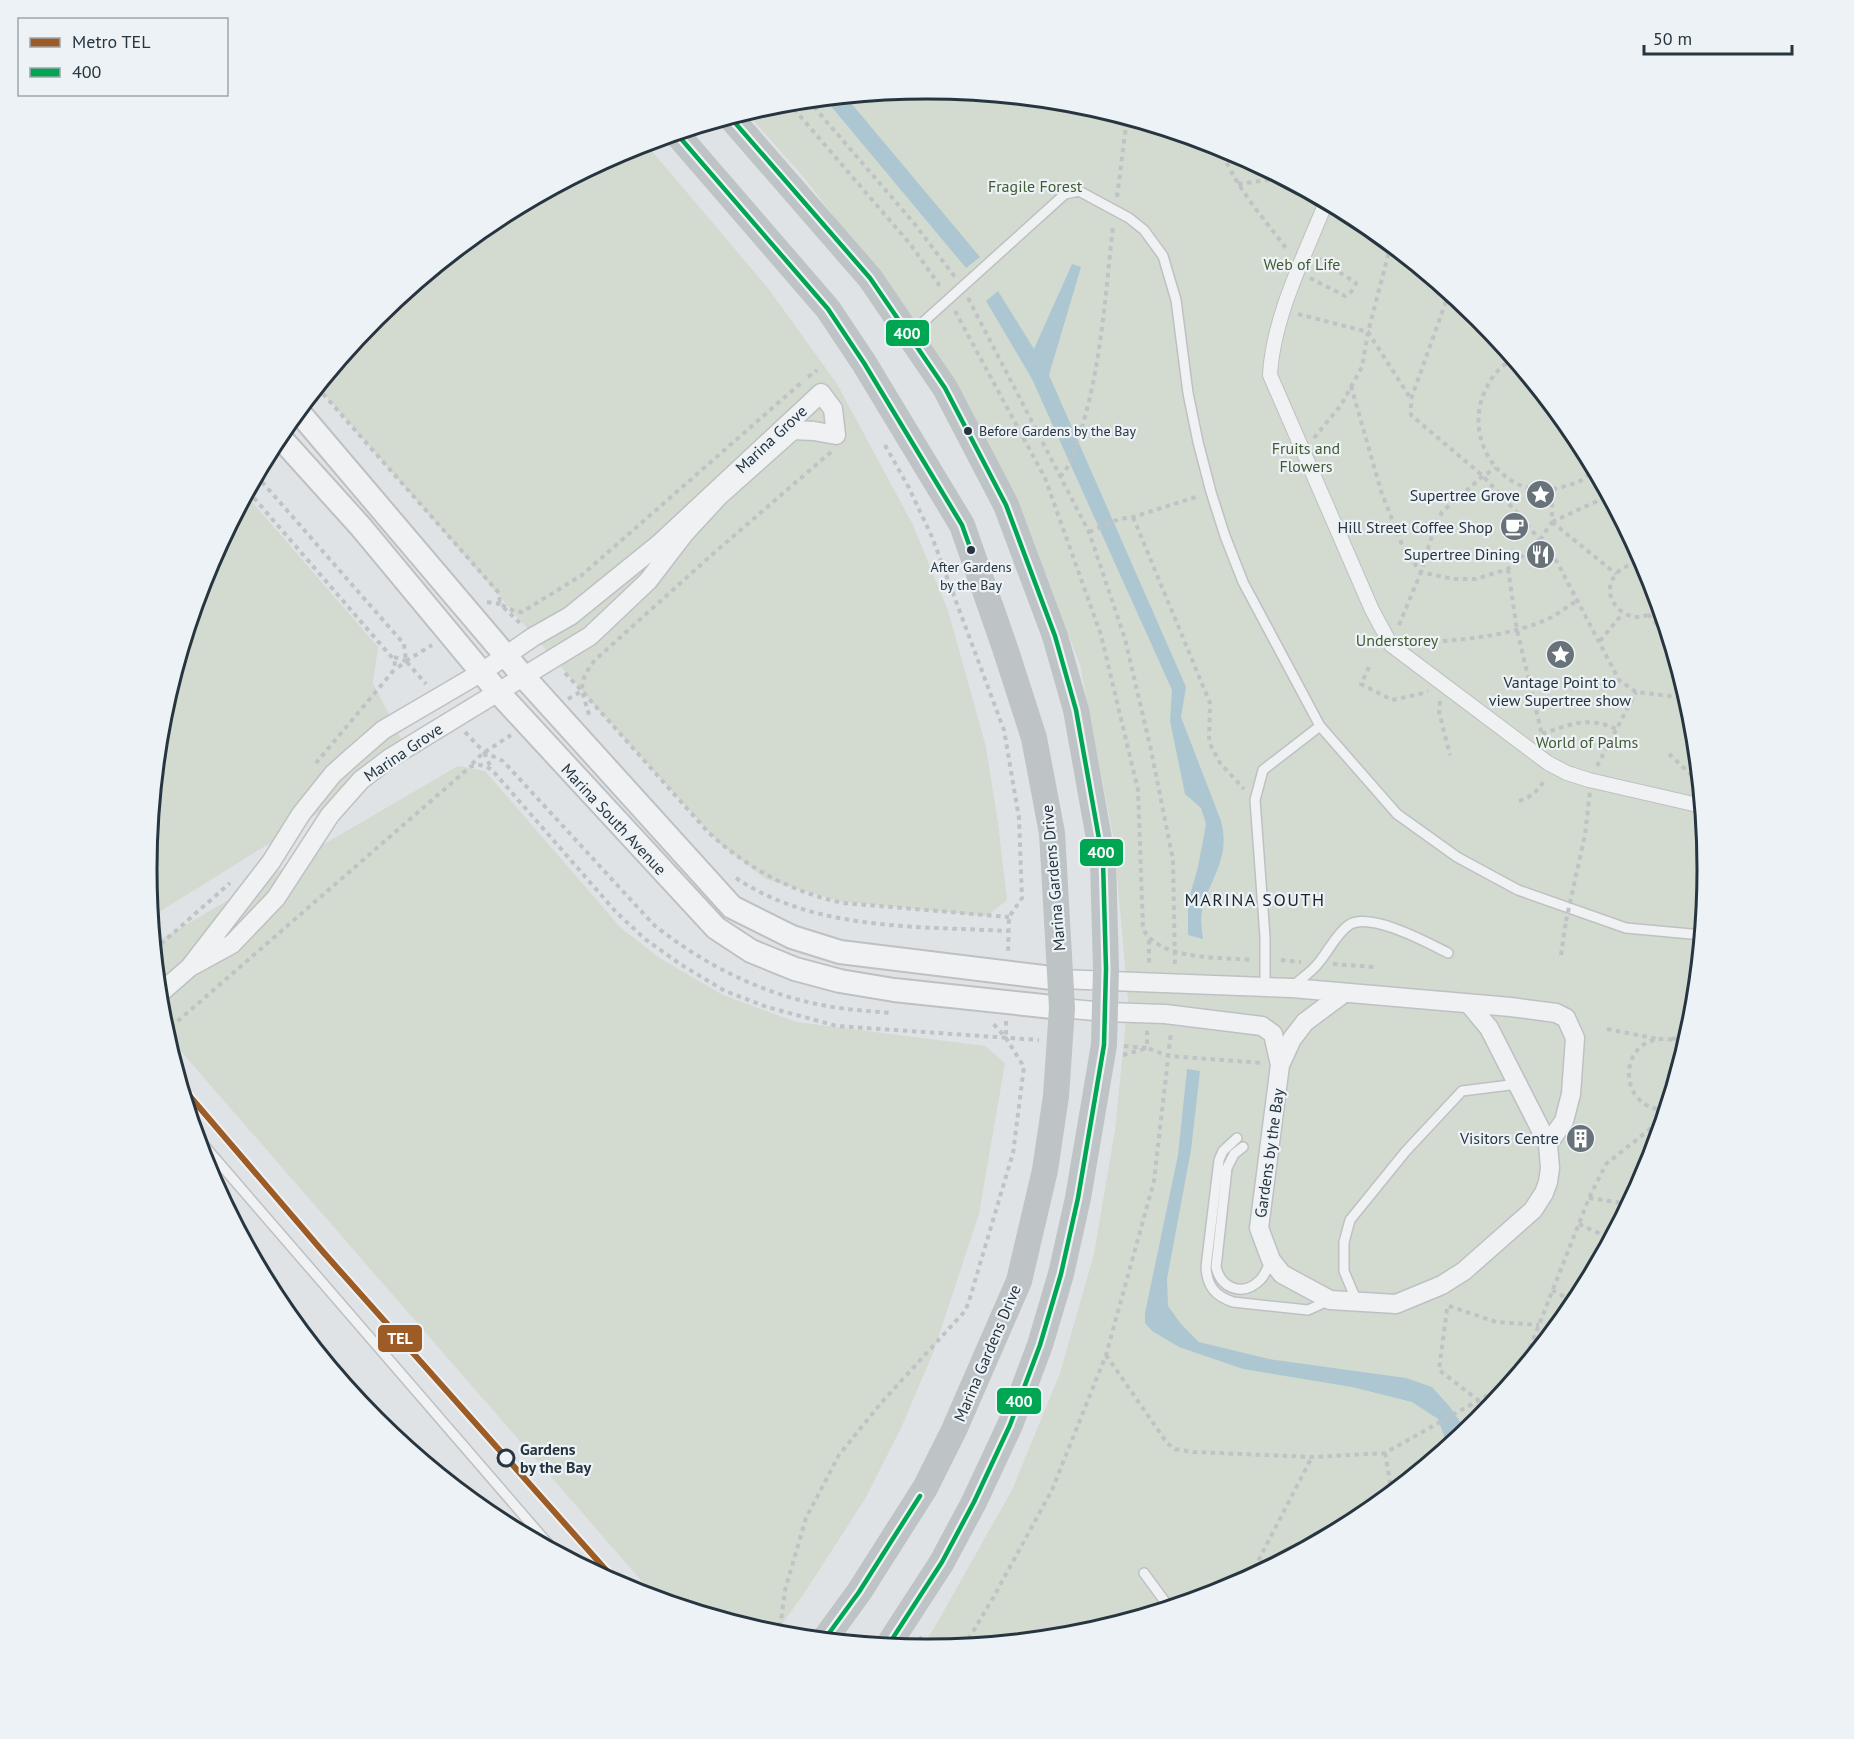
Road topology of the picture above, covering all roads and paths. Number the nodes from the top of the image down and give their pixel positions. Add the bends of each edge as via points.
1 (735, 123) edge
2 (1126, 125) edge
3 (681, 139) edge
4 (1225, 159) edge
5 (1271, 179) edge
6 (1238, 184) junction
7 (1115, 209) junction
8 (1323, 209) edge
9 (1306, 252) junction
10 (1388, 252) edge
11 (1299, 269) junction
12 (1446, 301) edge
13 (1284, 310) junction
14 (1368, 332) junction
15 (908, 334) junction
16 (1508, 364) edge
17 (817, 370) dead end
18 (1350, 386) junction
19 (322, 393) edge
20 (1411, 399) junction
21 (303, 417) edge
22 (880, 436) dead end
23 (285, 443) edge
24 (832, 450) dead end
25 (1304, 451) junction
26 (1496, 468) junction
27 (1588, 474) edge
28 (1483, 476) junction
29 (1060, 477) dead end
30 (262, 481) edge
31 (1552, 490) junction
32 (1211, 492) junction
33 (253, 497) edge
34 (1602, 499) edge
35 (1133, 517) junction
36 (1552, 522) junction
37 (1091, 532) dead end
38 (1540, 540) junction
39 (1635, 565) edge
40 (1508, 569) junction
41 (1421, 572) junction
42 (1616, 574) junction
43 (1578, 600) junction
44 (1652, 610) edge
45 (1623, 613) junction
46 (1648, 614) junction
47 (1658, 626) edge
48 (1517, 630) junction
49 (1600, 642) junction
50 (1391, 645) junction
51 (506, 656) junction
52 (393, 657) junction
53 (405, 661) junction
54 (1369, 667) dead end
55 (394, 670) junction
56 (483, 672) junction
57 (524, 676) junction
58 (1441, 685) junction
59 (582, 691) junction
60 (498, 692) junction
61 (1636, 692) junction
62 (1677, 696) edge
63 (1440, 706) dead end
64 (591, 721) dead end
65 (1320, 726) junction
66 (1616, 729) junction
67 (1542, 734) junction
68 (1669, 754) dead end
69 (1450, 755) dead end
70 (1552, 765) junction
71 (470, 767) junction
72 (310, 770) dead end
73 (493, 771) junction
74 (1692, 775) edge
75 (1589, 785) junction
76 (1255, 800) junction
77 (1519, 801) dead end
78 (1695, 805) edge
79 (731, 874) dead end
80 (236, 877) dead end
81 (1009, 917) junction
82 (1695, 934) edge
83 (160, 944) edge
84 (1174, 953) dead end
85 (1449, 953) dead end
86 (1561, 955) dead end
87 (1253, 960) dead end
88 (1281, 960) dead end
89 (1311, 963) dead end
90 (1326, 964) dead end
91 (190, 967) junction
92 (1374, 967) dead end
93 (1060, 979) junction
94 (1106, 982) junction
95 (1265, 987) junction
96 (166, 988) edge
97 (1292, 988) junction
98 (1344, 993) junction
99 (1469, 1004) junction
100 (1062, 1008) junction
101 (1105, 1012) junction
102 (172, 1026) edge
103 (1607, 1029) dead end
104 (1679, 1038) edge
105 (1658, 1039) junction
106 (1671, 1039) junction
107 (1678, 1042) edge
108 (1169, 1056) dead end
109 (1280, 1065) junction
110 (1519, 1084) junction
111 (1659, 1110) edge
112 (1653, 1126) edge
113 (1237, 1138) dead end
114 (1548, 1144) junction
115 (1243, 1148) dead end
116 (211, 1154) edge
117 (1589, 1198) junction
118 (1621, 1203) edge
119 (1579, 1224) junction
120 (1604, 1236) edge
121 (1271, 1260) junction
122 (1552, 1290) junction
123 (1567, 1299) edge
124 (1330, 1300) junction
125 (1357, 1302) junction
126 (1539, 1325) junction
127 (1529, 1350) edge
128 (1106, 1355) dead end
129 (1493, 1392) edge
130 (1478, 1400) junction
131 (1385, 1453) junction
132 (1312, 1457) junction
133 (1391, 1485) edge
134 (542, 1537) edge
135 (1255, 1567) edge
136 (1144, 1573) dead end
137 (1165, 1602) edge
138 (780, 1626) edge
139 (829, 1633) edge
140 (920, 1637) dead end
141 (892, 1639) edge
142 (923, 1640) edge

1 - 15 main road via 870,278
2 - 7 path
3 - 93 main road, Marina Gardens Drive via 828,309 962,525 1041,766 1052,833
4 - 6 path
5 - 6 path
6 - 11 path
7 - 15 lane via 1079,191 1065,194
7 - 29 path via 1098,356 1084,420 1068,470
7 - 32 lane via 1154,241 1169,271 1188,393
8 - 9 street
9 - 11 street
9 - 11 path via 1356,283 1345,296
10 - 14 path
11 - 13 street
12 - 20 path
13 - 14 path
13 - 25 street via 1271,355 1270,375
14 - 18 path via 1362,367
14 - 20 path
15 - 94 main road via 945,388 1006,505 1055,636 1076,711 1103,861
16 - 26 path via 1491,378 1480,400 1477,424 1482,448
17 - 19 path via 582,575 522,612 500,604 498,593
18 - 25 path via 1341,405
18 - 41 path via 1381,491 1404,550
20 - 28 path via 1411,415
21 - 51 street, Marina South Avenue
22 - 81 path via 932,537 1004,730 1019,818 1022,898
23 - 56 street, Marina South Avenue via 361,526
24 - 59 path via 595,660 586,672
25 - 50 street via 1372,610
26 - 28 path
26 - 31 path via 1531,489
27 - 31 path via 1579,482
28 - 38 path
28 - 41 path via 1442,512
30 - 53 path via 404,644
31 - 36 path
32 - 35 path
32 - 65 lane via 1243,582
33 - 52 path
34 - 36 path
35 - 37 path
35 - 76 path via 1210,703 1209,742 1220,763
36 - 38 path
36 - 42 path
38 - 40 path
38 - 43 path
39 - 42 path
40 - 41 path via 1476,579
40 - 48 path
41 - 50 path
42 - 45 path via 1610,591
43 - 48 path via 1548,619
43 - 49 path
44 - 46 path
45 - 46 path
45 - 49 path
46 - 47 path
48 - 50 path via 1452,641
48 - 67 path
49 - 61 path via 1619,680
50 - 58 street
51 - 56 street, Marina Grove
51 - 57 street, Marina South Avenue
51 - 57 street, Marina Grove via 570,616 659,544 821,393 833,409 836,435 793,430 719,496 648,581 590,636
52 - 53 path
52 - 55 path
53 - 55 path
54 - 58 path via 1360,684 1392,700
55 - 72 path
56 - 60 street, Marina South Avenue
56 - 91 street, Marina Grove via 383,730 333,774 301,814 272,862
57 - 60 street, Marina Grove
57 - 93 street, Marina South Avenue via 732,907 792,937 840,951
58 - 70 street
59 - 64 path
59 - 81 path via 708,832 759,871 788,887 843,903
60 - 91 street, Marina Grove via 361,780 330,816 276,898 232,944
60 - 100 street, Marina South Avenue via 716,928 751,951 795,969 840,981
61 - 62 path
61 - 66 path
63 - 69 path
65 - 76 lane via 1263,770
65 - 82 lane via 1397,814 1467,863 1518,890 1626,928
66 - 67 path via 1591,721 1576,722
66 - 75 path
67 - 70 path
68 - 74 path
70 - 75 street
70 - 77 path via 1537,793
71 - 73 path via 482,765
71 - 73 path via 484,752
71 - 102 path
73 - 138 path via 615,912 645,939 706,980 767,1007 837,1026 1006,1038 1024,1067 1013,1153 965,1311 839,1455 806,1518 785,1590
75 - 78 street
75 - 86 path, bridge via 1585,835
76 - 95 lane
79 - 81 path via 782,902 869,923 1008,931
80 - 83 path
84 - 87 path
85 - 97 lane via 1375,922 1360,921 1349,924 1319,963
88 - 89 path
90 - 92 path
91 - 96 street, Marina Grove
93 - 94 street
93 - 100 main road, Marina Gardens Drive
94 - 95 street
94 - 101 main road
95 - 97 street
97 - 98 street
98 - 99 street
98 - 109 street, Gardens by the Bay via 1305,1022
99 - 110 street, Gardens by the Bay via 1489,1028
99 - 114 street via 1556,1013 1566,1018 1575,1038 1571,1094 1564,1121
100 - 101 street, Gardens by the Bay
100 - 139 main road, Marina Gardens Drive via 1056,1096 1045,1170 1019,1281 925,1488
101 - 109 street, Gardens by the Bay via 1165,1014 1262,1026 1273,1034
101 - 141 main road via 1104,1045 1078,1198 1040,1345 1010,1425 974,1502 942,1562
103 - 105 path
104 - 106 path
105 - 106 path
105 - 111 path via 1637,1051 1628,1078 1632,1092 1642,1103
106 - 107 path
108 - 109 path
109 - 121 street, Gardens by the Bay via 1258,1228
110 - 114 street, Gardens by the Bay
110 - 125 lane via 1462,1091 1350,1220 1344,1242 1344,1271
112 - 117 path via 1606,1164
113 - 124 lane via 1219,1160 1206,1267 1213,1291 1233,1302 1308,1310
114 - 125 street, Gardens by the Bay via 1548,1182 1533,1210 1464,1271 1396,1304
115 - 121 lane via 1234,1154 1227,1168 1216,1266 1219,1278 1239,1290 1249,1288 1261,1280
116 - 134 lane
117 - 118 path
117 - 119 path
119 - 120 path
119 - 122 path
121 - 124 street, Gardens by the Bay via 1282,1274
122 - 123 path
122 - 126 path
124 - 125 street, Gardens by the Bay
126 - 127 path
126 - 130 path via 1496,1322 1448,1307 1438,1370
128 - 132 path via 1160,1436 1174,1449
129 - 130 path
130 - 131 path
131 - 132 path
131 - 133 path
132 - 135 path
136 - 137 lane
140 - 142 path

